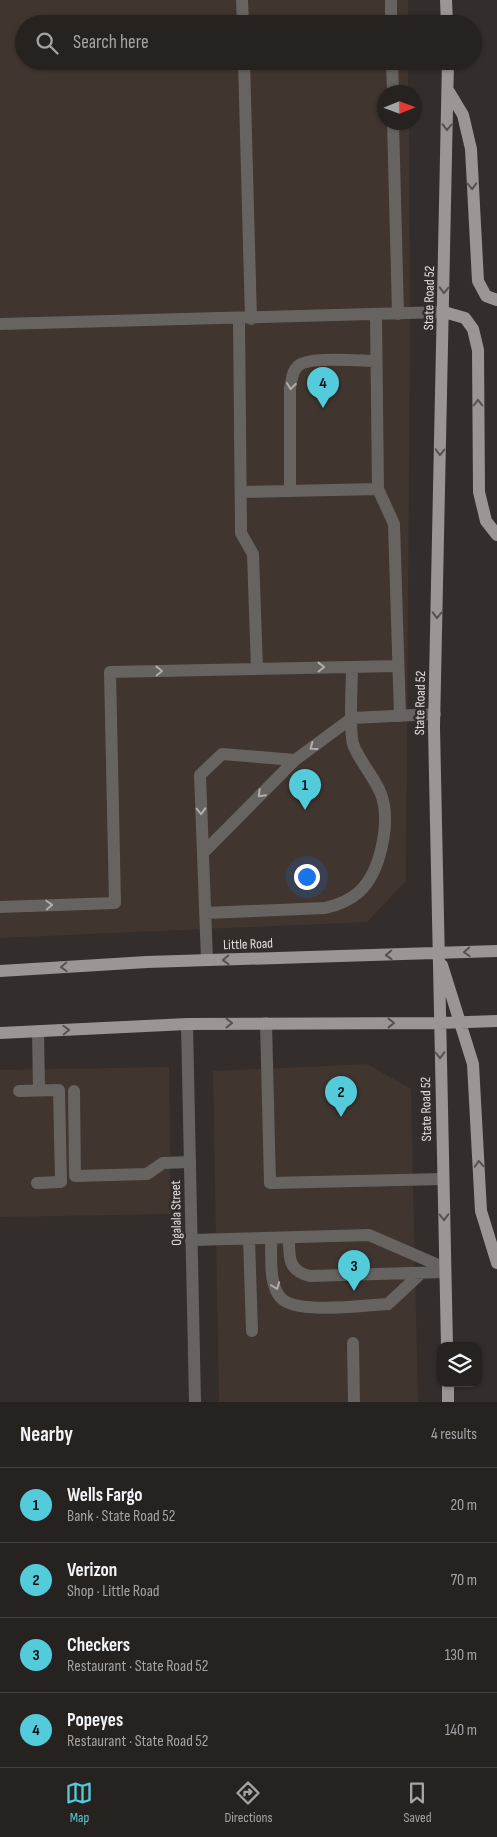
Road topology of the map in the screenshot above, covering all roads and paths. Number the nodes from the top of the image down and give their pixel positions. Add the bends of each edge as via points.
1 (242, 0) edge
2 (391, 0) edge
3 (446, 0) edge
4 (243, 15) edge
5 (391, 15) edge
6 (447, 15) edge
7 (244, 70) edge
8 (392, 70) edge
9 (448, 70) edge
10 (393, 85) edge
11 (448, 90) junction
12 (393, 130) edge
13 (497, 300) edge
14 (444, 312) junction
15 (398, 314) junction
16 (376, 315) junction
17 (245, 319) junction
18 (0, 324) edge
19 (376, 361) junction
20 (378, 489) junction
21 (290, 491) junction
22 (241, 492) junction
23 (497, 534) edge
24 (398, 666) junction
25 (352, 667) junction
26 (257, 669) junction
27 (434, 714) junction
28 (400, 716) junction
29 (352, 718) junction
30 (296, 760) junction
31 (203, 853) junction
32 (0, 907) edge
33 (205, 913) junction
34 (497, 951) edge
35 (438, 954) junction
36 (207, 960) junction
37 (0, 971) edge
38 (497, 1021) edge
39 (460, 1022) junction
40 (266, 1023) junction
41 (439, 1023) junction
42 (187, 1024) junction
43 (38, 1031) junction
44 (0, 1033) edge
45 (39, 1090) junction
46 (74, 1090) dead end
47 (19, 1091) dead end
48 (190, 1162) junction
49 (443, 1179) junction
50 (36, 1183) dead end
51 (271, 1238) junction
52 (289, 1238) junction
53 (249, 1239) junction
54 (191, 1240) junction
55 (497, 1263) edge
56 (445, 1270) junction
57 (419, 1274) junction
58 (252, 1331) dead end
59 (447, 1342) edge
60 (353, 1343) dead end
61 (448, 1387) edge
62 (195, 1402) edge
63 (354, 1402) edge
64 (448, 1402) edge

1 - 4 street
2 - 5 street
3 - 6 main road
7 - 17 street
8 - 10 street
9 - 11 main road, State Road 52
11 -> 13 main road via 463,115 471,149 478,281 486,296
11 -> 14 main road, State Road 52
12 - 15 street
14 - 15 street
23 -> 14 main road via 486,521 479,492 478,350 473,329 465,318
14 -> 27 main road, State Road 52
15 - 16 street
16 - 17 street
16 - 19 street
17 - 18 street
17 - 22 street
19 - 20 street
19 -> 21 street via 312,361 298,366 290,388
20 - 21 street
20 - 24 street via 394,524
21 - 22 street
22 - 26 street via 241,533 253,554
24 - 25 street
24 - 28 street
26 -> 25 street
25 - 29 street
32 -> 26 street via 115,903 110,672
27 - 28 street
27 - 35 main road, State Road 52
28 - 29 street
29 -> 30 street
29 - 33 street via 353,744 381,794 385,812 385,828 374,872 360,891 342,904 325,908
30 -> 31 street
30 -> 31 street via 222,754 200,775
31 - 33 street
33 - 36 street
34 -> 35 main road, Little Road
35 -> 36 main road, Little Road
35 - 39 main road
35 - 41 main road, State Road 52
36 -> 37 main road, Little Road
38 - 39 main road
39 - 41 main road
55 -> 39 main road via 481,1211 473,1064
40 -> 41 main road
42 -> 40 main road
40 - 49 street via 270,1183
41 -> 49 main road, State Road 52
43 -> 42 main road
42 - 48 street, Ogalala Street
43 - 44 main road
43 - 45 street
45 - 47 street
45 - 50 street via 59,1090 61,1182
46 - 48 street via 75,1176 147,1174 163,1163
48 - 54 street, Ogalala Street
49 -> 56 main road, State Road 52
51 - 52 street
51 - 53 street
51 -> 57 street via 276,1289 282,1298 301,1307 388,1304
52 - 56 street via 369,1235
52 - 57 street via 290,1262 294,1269 310,1276
53 - 54 street
53 - 58 street
54 - 62 street, Ogalala Street
56 - 57 street
56 - 59 main road, State Road 52
60 - 63 street
61 - 64 main road

